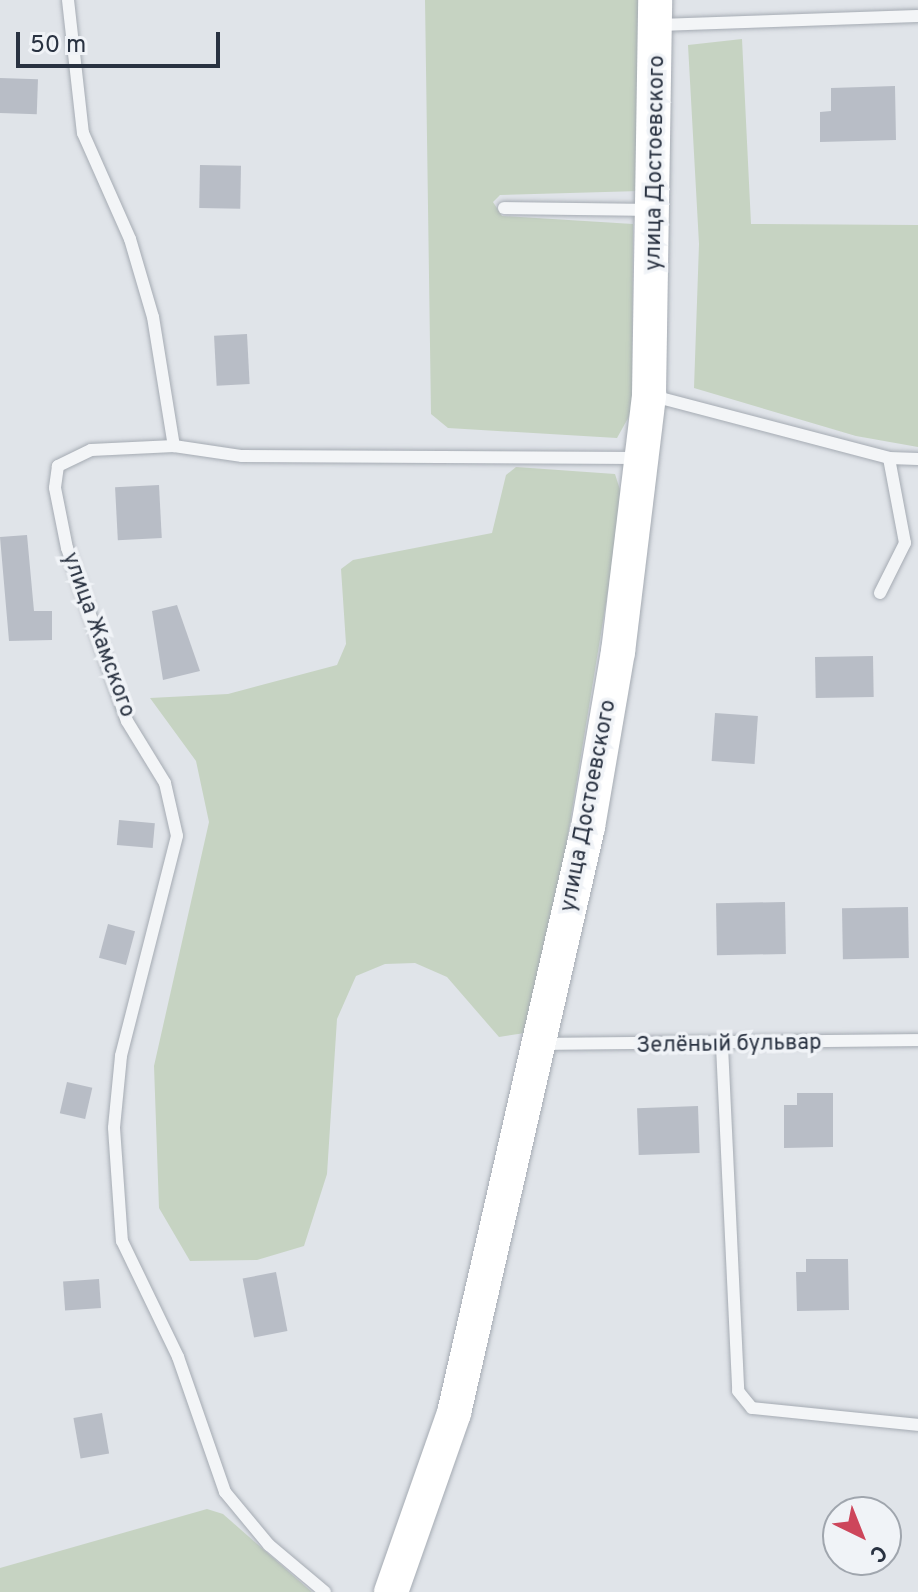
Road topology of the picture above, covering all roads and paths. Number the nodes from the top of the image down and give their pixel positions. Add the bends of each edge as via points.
1 (68, 0) edge
2 (656, 12) edge
3 (918, 16) edge
4 (504, 208) dead end
5 (657, 210) junction
6 (649, 395) junction
7 (174, 446) junction
8 (639, 458) junction
9 (889, 458) junction
10 (918, 459) edge
11 (880, 593) dead end
12 (918, 1040) edge
13 (541, 1044) junction
14 (722, 1046) junction
15 (918, 1425) edge
16 (325, 1592) edge
17 (391, 1592) edge

1 - 7 lane via 83,133 130,239 153,317
2 - 3 lane
2 - 5 main road, улица Достоевского
4 - 5 lane
5 - 6 main road, улица Достоевского
6 - 8 main road, улица Достоевского
6 - 9 lane
7 - 8 lane via 242,456
7 - 16 lane, улица Жамского via 91,450 58,466 55,488 67,548 127,721 165,783 177,836 121,1056 114,1128 122,1241 178,1357 225,1492 269,1545
8 - 13 main road, улица Достоевского via 613,681
9 - 10 lane
9 - 11 lane via 905,543
12 - 14 lane, Зелёный бульвар
13 - 14 lane, Зелёный бульвар
13 - 17 main road, улица Достоевского via 454,1413
14 - 15 lane via 738,1391 752,1408

